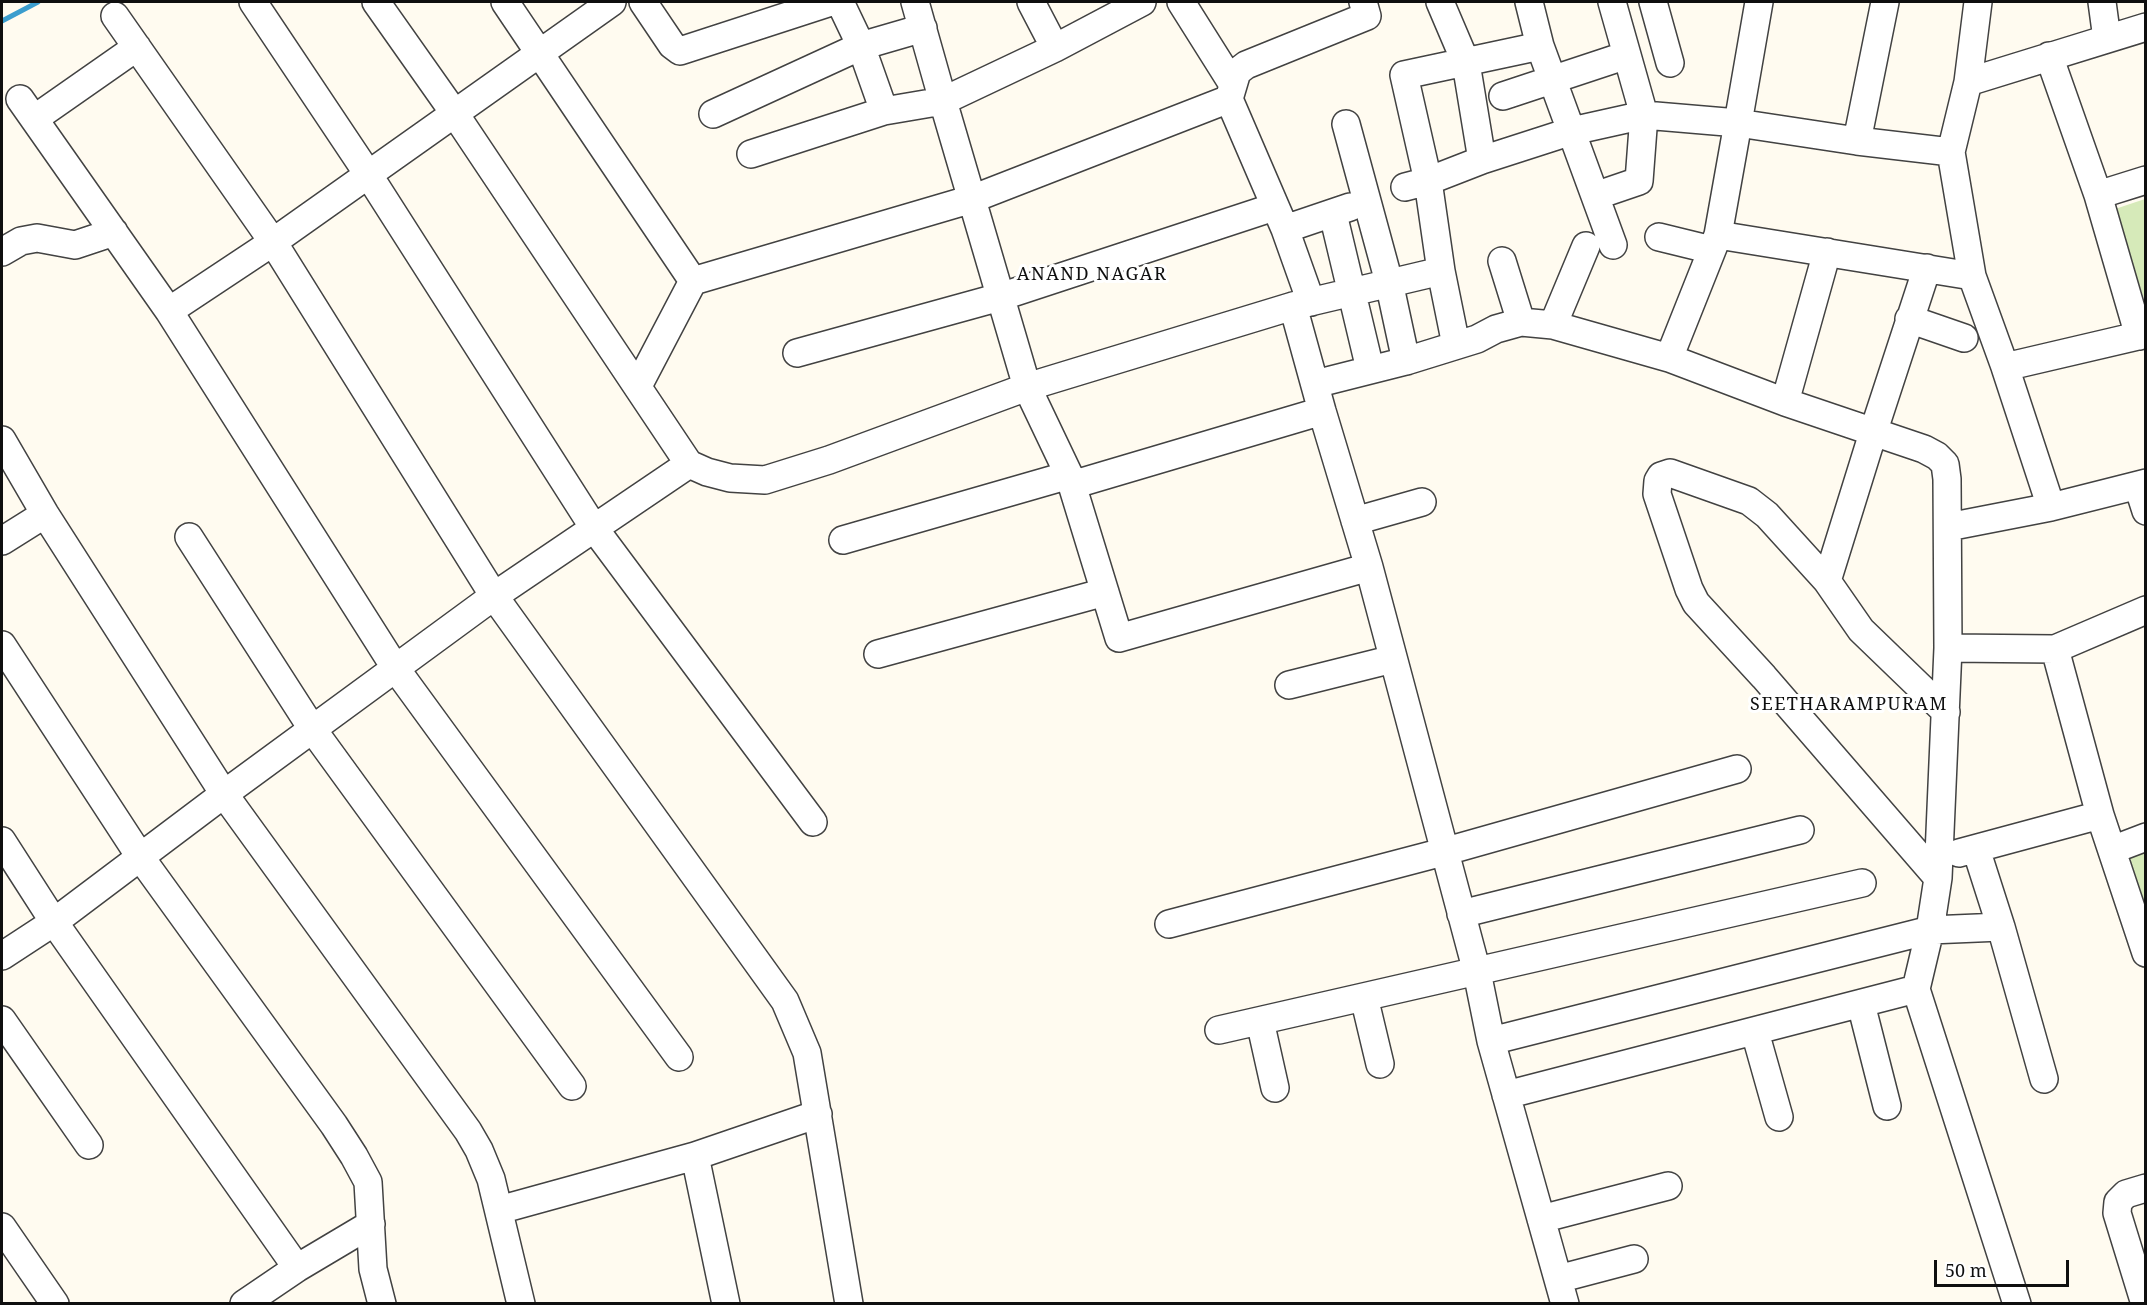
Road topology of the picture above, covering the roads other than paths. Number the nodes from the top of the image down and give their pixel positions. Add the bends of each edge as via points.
1 (253, 2) edge
2 (376, 2) edge
3 (505, 2) edge
4 (612, 2) edge
5 (643, 2) edge
6 (831, 2) edge
7 (840, 2) edge
8 (915, 2) edge
9 (1031, 2) edge
10 (1142, 2) edge
11 (1181, 2) edge
12 (1363, 2) edge
13 (1440, 2) edge
14 (1529, 2) edge
15 (1612, 2) edge
16 (1653, 2) edge
17 (1759, 2) edge
18 (1885, 2) edge
19 (1978, 2) edge
20 (2102, 2) edge
21 (115, 16) dead end
22 (2145, 27) edge
23 (922, 28) junction
24 (2107, 39) junction
25 (861, 46) junction
26 (1540, 46) junction
27 (137, 47) junction
28 (1055, 48) junction
29 (540, 53) junction
30 (1627, 55) junction
31 (2049, 56) junction
32 (1466, 63) junction
33 (1670, 63) dead end
34 (1553, 80) junction
35 (1968, 82) junction
36 (1231, 91) junction
37 (1503, 96) dead end
38 (943, 101) junction
39 (884, 111) junction
40 (455, 114) junction
41 (713, 114) dead end
42 (1644, 115) junction
43 (1738, 123) junction
44 (1346, 124) dead end
45 (1572, 131) junction
46 (1857, 141) junction
47 (1952, 152) junction
48 (750, 154) dead end
49 (1482, 160) junction
50 (368, 174) junction
51 (2145, 180) edge
52 (1416, 184) junction
53 (2098, 195) junction
54 (1595, 196) junction
55 (972, 199) junction
56 (1367, 200) junction
57 (1332, 214) junction
58 (1280, 218) junction
59 (114, 232) junction
60 (1659, 237) dead end
61 (273, 242) junction
62 (1715, 243) junction
63 (2, 252) edge
64 (1827, 252) junction
65 (1502, 261) dead end
66 (1927, 268) junction
67 (1441, 271) junction
68 (1972, 276) junction
69 (693, 281) junction
70 (1389, 282) junction
71 (1352, 292) junction
72 (999, 297) junction
73 (1302, 304) junction
74 (169, 311) junction
75 (1909, 319) junction
76 (1521, 322) junction
77 (1553, 325) junction
78 (2142, 335) edge
79 (1964, 338) dead end
80 (1456, 345) junction
81 (798, 354) dead end
82 (1669, 358) junction
83 (1406, 361) junction
84 (2005, 367) junction
85 (1370, 369) junction
86 (1315, 384) junction
87 (638, 386) junction
88 (1027, 387) junction
89 (1785, 402) junction
90 (1322, 411) junction
91 (1872, 433) junction
92 (2, 440) edge
93 (689, 464) junction
94 (1071, 480) junction
95 (2143, 493) edge
96 (1422, 502) dead end
97 (2050, 507) junction
98 (45, 514) junction
99 (1355, 521) junction
100 (1948, 527) junction
101 (594, 528) junction
102 (189, 537) dead end
103 (843, 540) dead end
104 (2, 541) edge
105 (1369, 567) junction
106 (1827, 581) junction
107 (1105, 592) junction
108 (494, 596) junction
109 (2145, 610) edge
110 (2, 645) edge
111 (1948, 648) junction
112 (2055, 649) junction
113 (878, 654) dead end
114 (1393, 659) junction
115 (396, 669) junction
116 (1289, 686) dead end
117 (1946, 712) junction
118 (313, 730) junction
119 (1737, 770) dead end
120 (224, 794) junction
121 (2100, 815) junction
122 (813, 822) dead end
123 (1800, 830) dead end
124 (2145, 837) edge
125 (2, 841) edge
126 (1976, 849) junction
127 (2112, 850) junction
128 (1443, 852) junction
129 (141, 858) junction
130 (1938, 867) junction
131 (1862, 883) dead end
132 (1461, 914) junction
133 (54, 922) junction
134 (1169, 924) dead end
135 (2001, 927) junction
136 (1930, 930) junction
137 (2145, 953) edge
138 (2, 956) edge
139 (1477, 972) junction
140 (1916, 989) junction
141 (1364, 997) junction
142 (1861, 1004) junction
143 (2, 1020) edge
144 (1260, 1021) junction
145 (1219, 1030) dead end
146 (1755, 1032) junction
147 (1491, 1041) junction
148 (679, 1057) dead end
149 (1380, 1064) dead end
150 (2044, 1079) dead end
151 (572, 1086) dead end
152 (1275, 1088) dead end
153 (1506, 1095) junction
154 (1887, 1106) dead end
155 (818, 1114) junction
156 (1779, 1118) dead end
157 (89, 1145) dead end
158 (694, 1156) junction
159 (1668, 1186) dead end
160 (2145, 1188) edge
161 (499, 1210) junction
162 (1541, 1219) junction
163 (371, 1224) junction
164 (2, 1227) edge
165 (1634, 1259) dead end
166 (297, 1268) junction
167 (1562, 1291) edge
168 (721, 1302) edge
169 (56, 1304) edge
170 (244, 1304) edge
171 (382, 1304) edge
172 (521, 1304) edge
173 (849, 1304) edge
174 (2017, 1304) edge
175 (2145, 1304) edge

1 - 50 street
2 - 40 street
3 - 29 street
4 - 29 street
5 - 6 street via 680,51
7 - 25 street
8 - 23 street
9 - 28 street
10 - 28 street
11 - 36 street
12 - 36 street via 1367,16 1246,65 1237,72
13 - 32 street
14 - 26 street
15 - 30 street
16 - 33 street
17 - 43 street
18 - 46 street
19 - 35 street
20 - 24 street
21 - 27 street
22 - 24 street
23 - 25 street
23 - 38 street
24 - 31 street
25 - 39 street
25 - 41 street
26 - 32 street
26 - 34 street
27 - 59 street via 27,109
27 - 61 street
28 - 38 street
29 - 40 street
29 - 69 street
30 - 34 street
30 - 42 street
31 - 35 street
31 - 53 street
32 - 49 street
32 - 52 street via 1404,75
34 - 37 street
34 - 45 street
35 - 47 street
36 - 55 street
36 - 58 street
38 - 39 street
38 - 55 street
39 - 48 street
40 - 50 street
40 - 87 street
42 - 43 street
42 - 45 street
42 - 54 street via 1639,181
43 - 46 street
43 - 62 street
44 - 56 street
45 - 49 street
45 - 54 street
46 - 47 street
47 - 68 street
49 - 52 street
50 - 61 street
50 - 101 street
51 - 53 street
52 - 67 street
53 - 78 street
54 - 77 street via 1600,246
55 - 69 street
55 - 72 street
56 - 57 street
56 - 70 street
57 - 58 street
57 - 71 street
58 - 72 street
58 - 73 street
59 - 63 street via 75,245 37,238 21,241
59 - 74 street
60 - 62 street
61 - 74 street
61 - 108 street
62 - 64 street
62 - 82 street
64 - 66 street
64 - 89 street
65 - 76 street
66 - 68 street
66 - 75 street
67 - 70 street
67 - 80 street
68 - 84 street
69 - 87 street
70 - 71 street
70 - 83 street
71 - 73 street
71 - 85 street
72 - 81 street
72 - 88 street
73 - 86 street
73 - 88 street
74 - 115 street
75 - 79 street
75 - 91 street
76 - 77 street
76 - 80 street
77 - 82 street
78 - 84 street
80 - 83 street
82 - 89 street
83 - 85 street
84 - 97 street
85 - 86 street
86 - 90 street
87 - 93 street
88 - 93 street via 765,480 730,478
88 - 94 street
89 - 91 street
90 - 94 street
90 - 99 street
91 - 100 street via 1924,449 1945,464
91 - 106 street
92 - 98 street
93 - 101 street
94 - 103 street
94 - 107 street
95 - 97 street
96 - 99 street
97 - 100 street
98 - 104 street
98 - 120 street
99 - 105 street
100 - 111 street
101 - 108 street
101 - 122 street
102 - 118 street
105 - 107 street via 1119,638
105 - 114 street
106 - 117 street via 1861,630
106 - 130 street via 1767,515 1749,501 1670,473 1661,476 1657,494 1696,603
107 - 113 street
108 - 115 street
108 - 155 street via 785,1001 807,1053
109 - 112 street
110 - 129 street
111 - 112 street
111 - 117 street
112 - 121 street
114 - 116 street
114 - 128 street
115 - 118 street
115 - 148 street
117 - 130 street
118 - 120 street
118 - 151 street
119 - 128 street
120 - 129 street
120 - 161 street via 468,1131 491,1179
121 - 126 street
121 - 127 street
123 - 132 street
124 - 127 street
125 - 133 street
126 - 130 street
126 - 135 street
127 - 137 street
128 - 132 street
128 - 134 street
129 - 133 street
129 - 163 street via 354,1156 368,1182
130 - 136 street
131 - 139 street
132 - 139 street
133 - 138 street
133 - 166 street
135 - 136 street
135 - 150 street
136 - 140 street
136 - 147 street
139 - 141 street
139 - 147 street
140 - 142 street
140 - 174 street
141 - 144 street
141 - 149 street
142 - 146 street
142 - 154 street
143 - 157 street
144 - 145 street
144 - 152 street
146 - 153 street
146 - 156 street
147 - 153 street
153 - 162 street
155 - 158 street
155 - 173 street
158 - 161 street
158 - 168 street
159 - 162 street
160 - 175 street via 2126,1194 2118,1202 2117,1213
161 - 172 street
162 - 167 street
163 - 166 street
163 - 171 street via 373,1269
164 - 169 street
165 - 167 street
166 - 170 street

